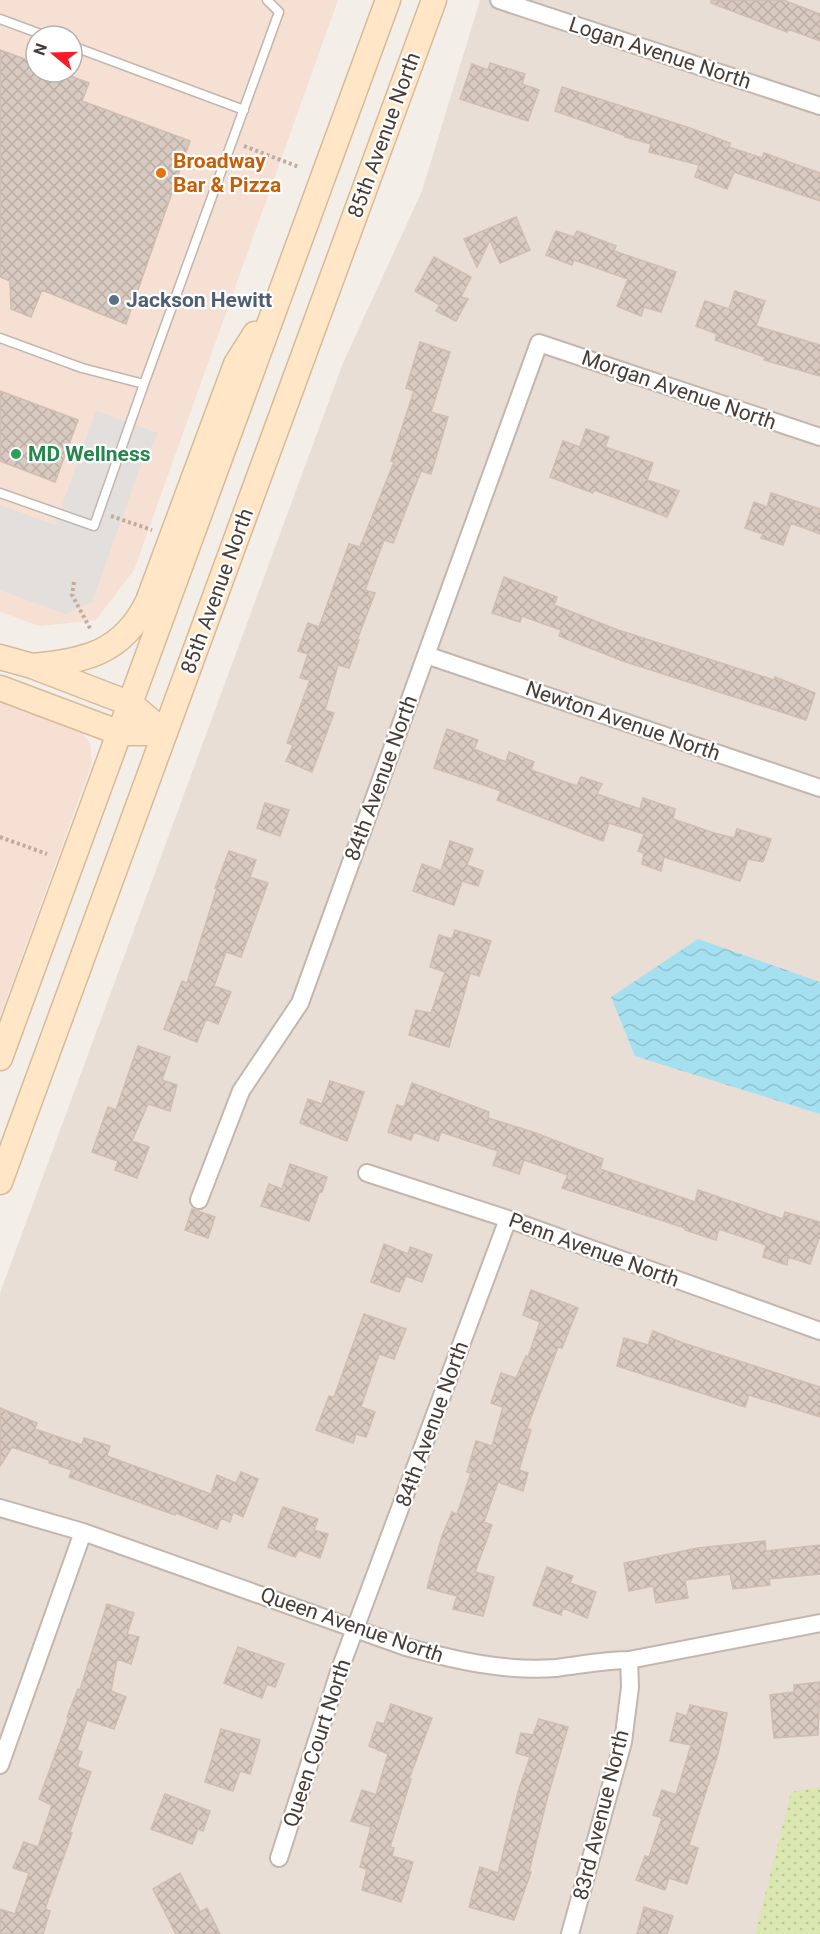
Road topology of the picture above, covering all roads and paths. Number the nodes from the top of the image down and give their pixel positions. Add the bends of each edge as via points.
1 (267, 0) edge
2 (388, 0) edge
3 (434, 0) edge
4 (499, 0) edge
5 (0, 19) edge
6 (24, 28) edge
7 (84, 50) edge
8 (820, 106) edge
9 (244, 110) junction
10 (232, 142) junction
11 (299, 167) dead end
12 (279, 297) junction
13 (0, 338) edge
14 (539, 343) joint
15 (144, 384) junction
16 (820, 437) edge
17 (0, 493) edge
18 (99, 512) junction
19 (153, 530) dead end
20 (74, 582) dead end
21 (91, 630) dead end
22 (426, 655) junction
23 (0, 657) edge
24 (32, 666) junction
25 (0, 688) edge
26 (130, 704) junction
27 (165, 732) junction
28 (120, 733) junction
29 (820, 788) edge
30 (0, 837) edge
31 (47, 854) dead end
32 (0, 1058) edge
33 (367, 1173) dead end
34 (0, 1182) edge
35 (199, 1200) dead end
36 (508, 1219) junction
37 (820, 1330) edge
38 (0, 1508) edge
39 (83, 1532) junction
40 (820, 1623) edge
41 (357, 1628) junction
42 (629, 1660) junction
43 (0, 1766) edge
44 (279, 1858) dead end
45 (570, 1934) edge

1 - 9 lane via 279,12
2 - 12 main road, 85th Avenue North
3 - 27 main road, 85th Avenue North
4 - 8 street, Logan Avenue North
5 - 6 lane
7 - 9 lane
9 - 10 lane
10 - 11 path
10 - 15 lane
12 - 24 main road via 236,364 139,620 102,652 69,662
12 - 26 main road, 85th Avenue North
13 - 15 lane via 82,368
14 - 16 street, Morgan Avenue North
14 - 22 street, 84th Avenue North
15 - 18 lane
17 - 18 lane via 94,526
18 - 19 path
20 - 21 path via 72,595
22 - 29 street, Newton Avenue North
22 - 35 street, 84th Avenue North via 300,1003 241,1091
23 - 24 main road
24 - 26 main road
25 - 28 main road
26 - 27 main road
26 - 28 main road, 85th Avenue North
27 - 28 main road
27 - 34 main road, 85th Avenue North
28 - 32 main road, 85th Avenue North
30 - 31 path
33 - 36 street, Penn Avenue North
36 - 37 street, Penn Avenue North
36 - 41 street, 84th Avenue North
38 - 39 street, Queen Avenue North
39 - 41 street, Queen Avenue North
39 - 43 street
40 - 42 street, Queen Avenue North
41 - 42 street, Queen Avenue North via 455,1660 505,1667 555,1668
41 - 44 street, Queen Court North
42 - 45 street, 83rd Avenue North via 623,1742

